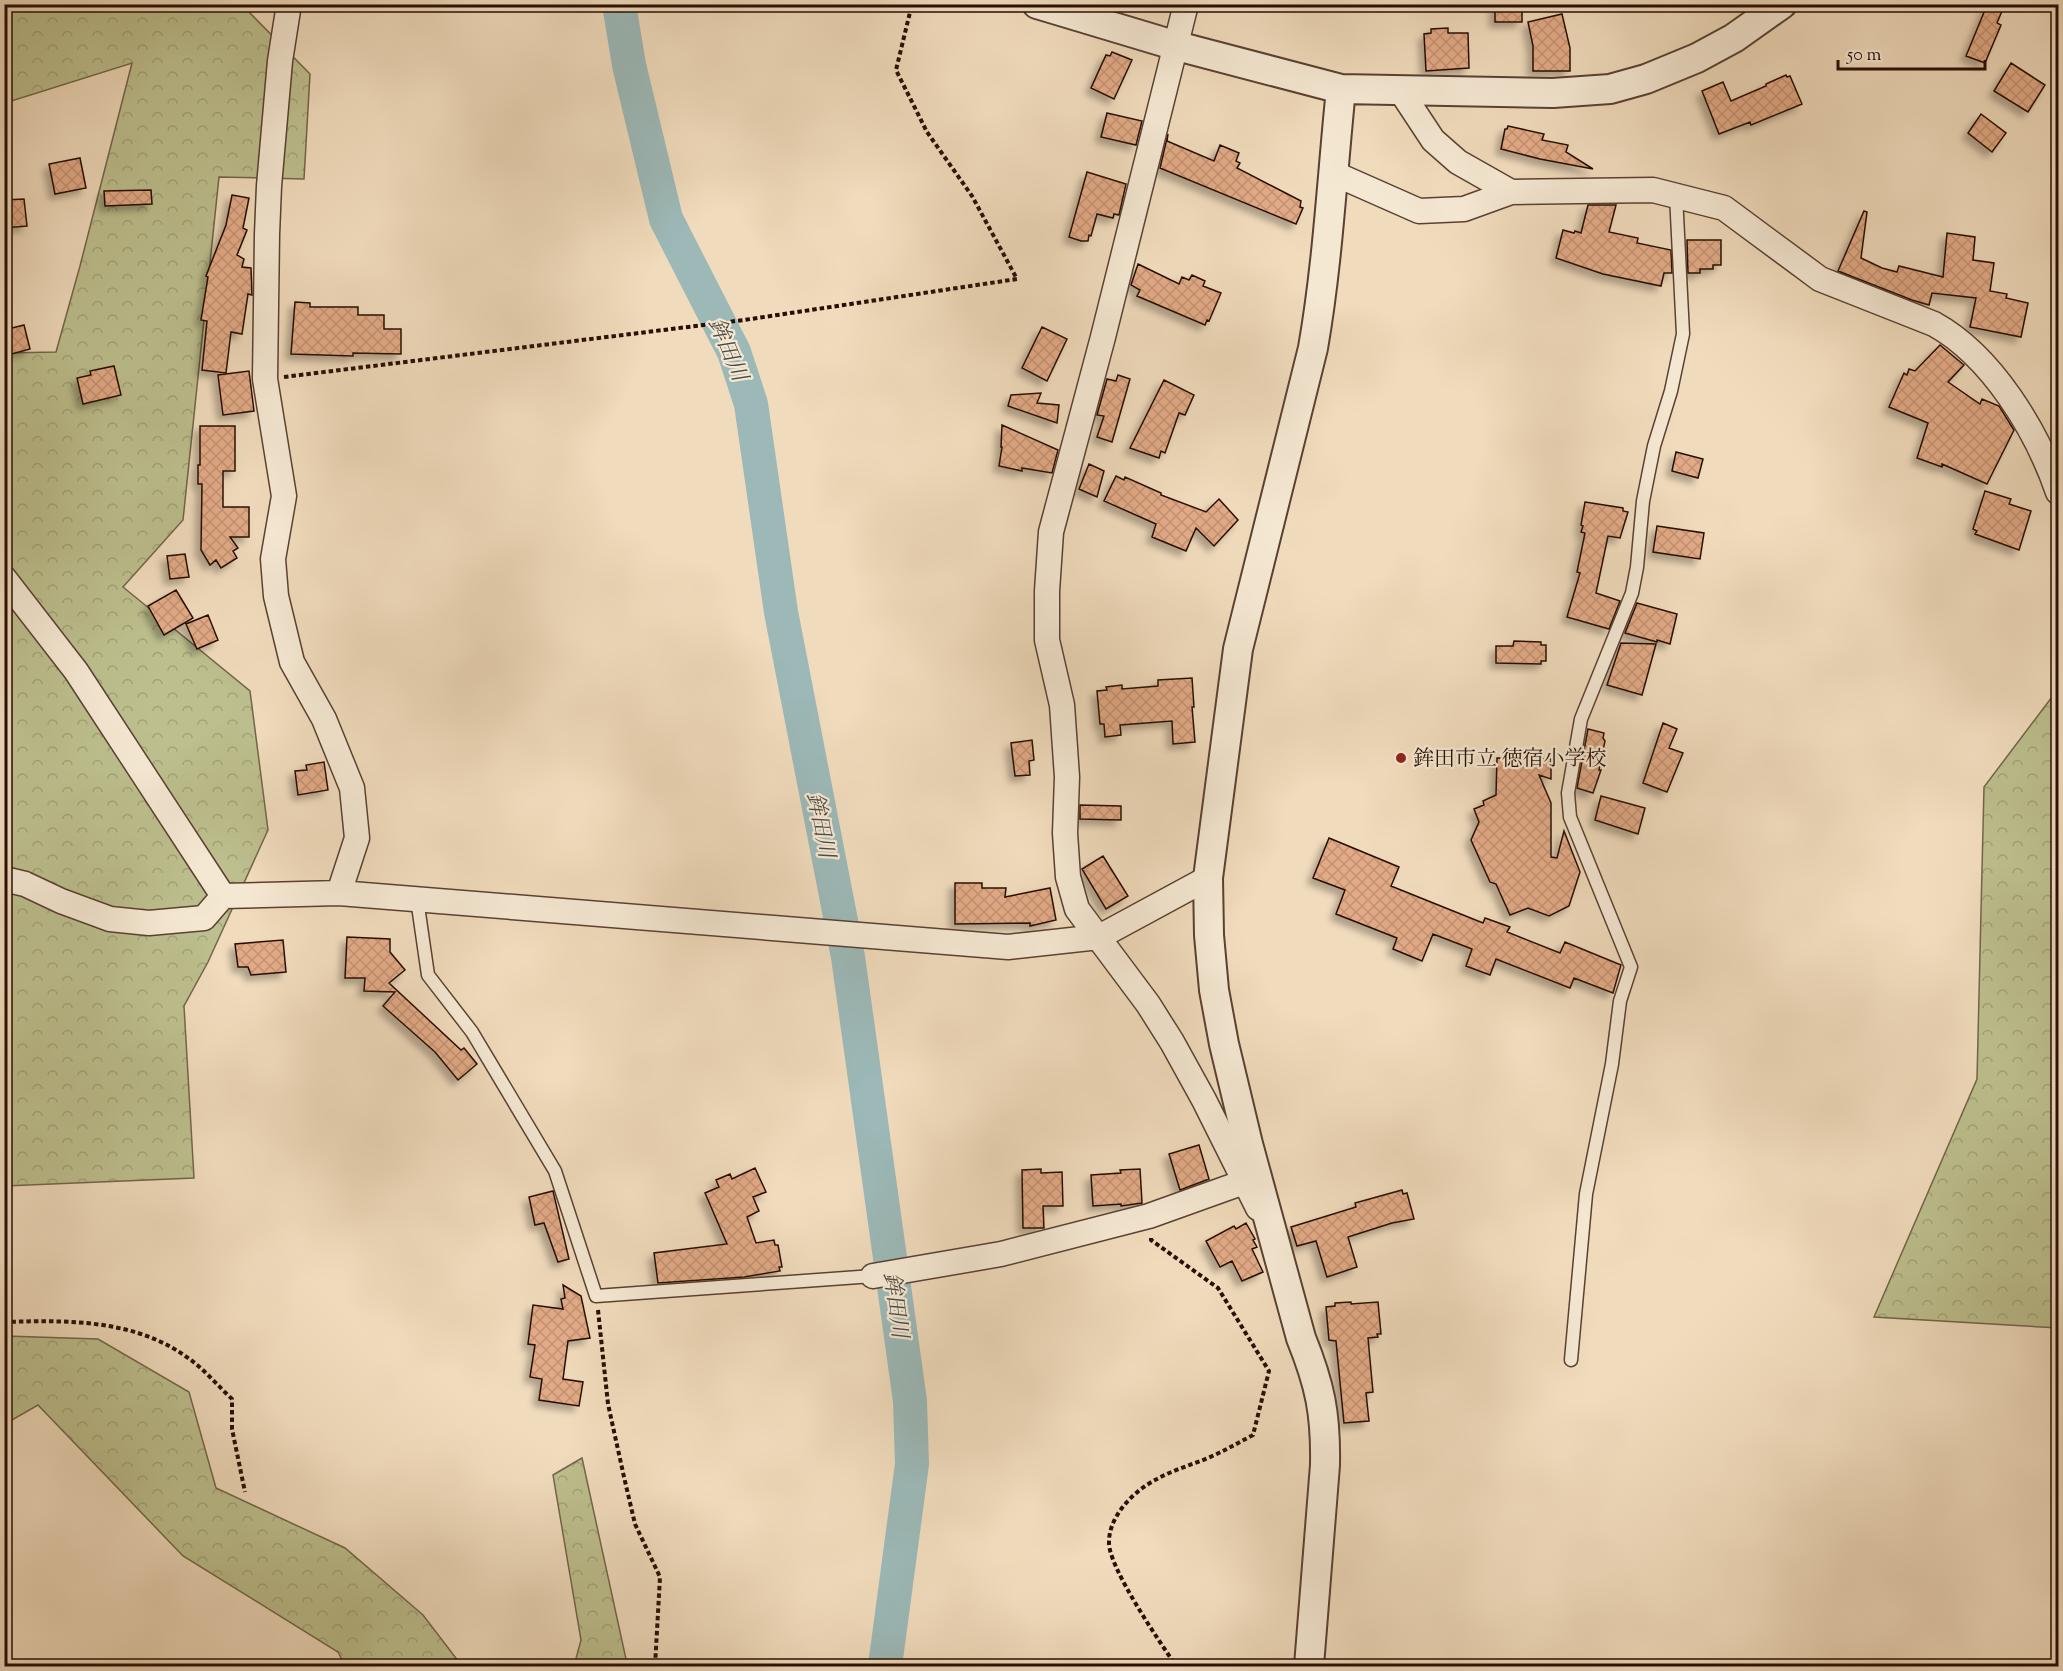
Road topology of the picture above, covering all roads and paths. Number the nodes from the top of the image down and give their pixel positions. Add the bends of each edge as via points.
1 (288, 4) edge
2 (912, 4) edge
3 (1037, 4) edge
4 (1186, 4) edge
5 (1782, 4) edge
6 (1177, 46) junction
7 (1341, 89) junction
8 (1400, 90) junction
9 (1333, 173) junction
10 (1511, 192) junction
11 (1676, 195) junction
12 (265, 379) junction
13 (2058, 492) edge
14 (4, 578) edge
15 (1208, 878) junction
16 (4, 879) edge
17 (339, 893) junction
18 (223, 896) junction
19 (417, 899) junction
20 (1099, 938) junction
21 (1244, 1182) junction
22 (1149, 1216) junction
23 (1275, 1241) junction
24 (873, 1276) joint
25 (596, 1296) junction
26 (4, 1322) edge
27 (1571, 1360) dead end
28 (245, 1492) dead end
29 (655, 1666) edge
30 (1176, 1666) edge
31 (1309, 1666) edge

1 - 12 street via 269,186
2 - 12 path via 896,70 927,132 972,196 1017,279 744,320
3 - 6 street
4 - 6 street
5 - 8 street via 1697,58 1610,89 1554,93
6 - 7 street
6 - 20 street via 1051,532 1047,640 1062,705 1068,877 1077,909
7 - 8 street
7 - 9 street
8 - 10 street via 1433,140 1458,162
9 - 10 street via 1419,211 1464,209
9 - 15 street via 1328,249 1315,338 1238,649
10 - 11 street via 1653,190
11 - 13 street via 1724,208 1820,279 1948,332 1983,361 2022,413
11 - 27 lane via 1683,334 1643,501 1632,592 1581,719 1568,793 1570,817 1631,967 1620,1001 1612,1064 1586,1194
12 - 17 street via 284,496 273,559 276,596 292,662 324,719 352,788 357,837
14 - 18 street via 75,670
15 - 20 street
15 - 23 street via 1216,1001 1248,1144
16 - 18 street via 110,919 149,923 204,918
17 - 18 street
17 - 19 street
19 - 20 street via 1008,947
19 - 25 lane via 428,975 472,1032 555,1171
20 - 21 street via 1172,1042
21 - 22 street
21 - 23 street
22 - 24 street via 1001,1254
22 - 30 path via 1151,1240 1218,1288 1269,1371 1253,1435 1157,1479 1117,1514 1109,1542 1113,1560
23 - 31 street via 1322,1399 1325,1436
24 - 25 lane
25 - 29 path via 608,1404 624,1477 635,1524 660,1577
26 - 28 path via 114,1326 149,1336 188,1358 232,1399 232,1429

